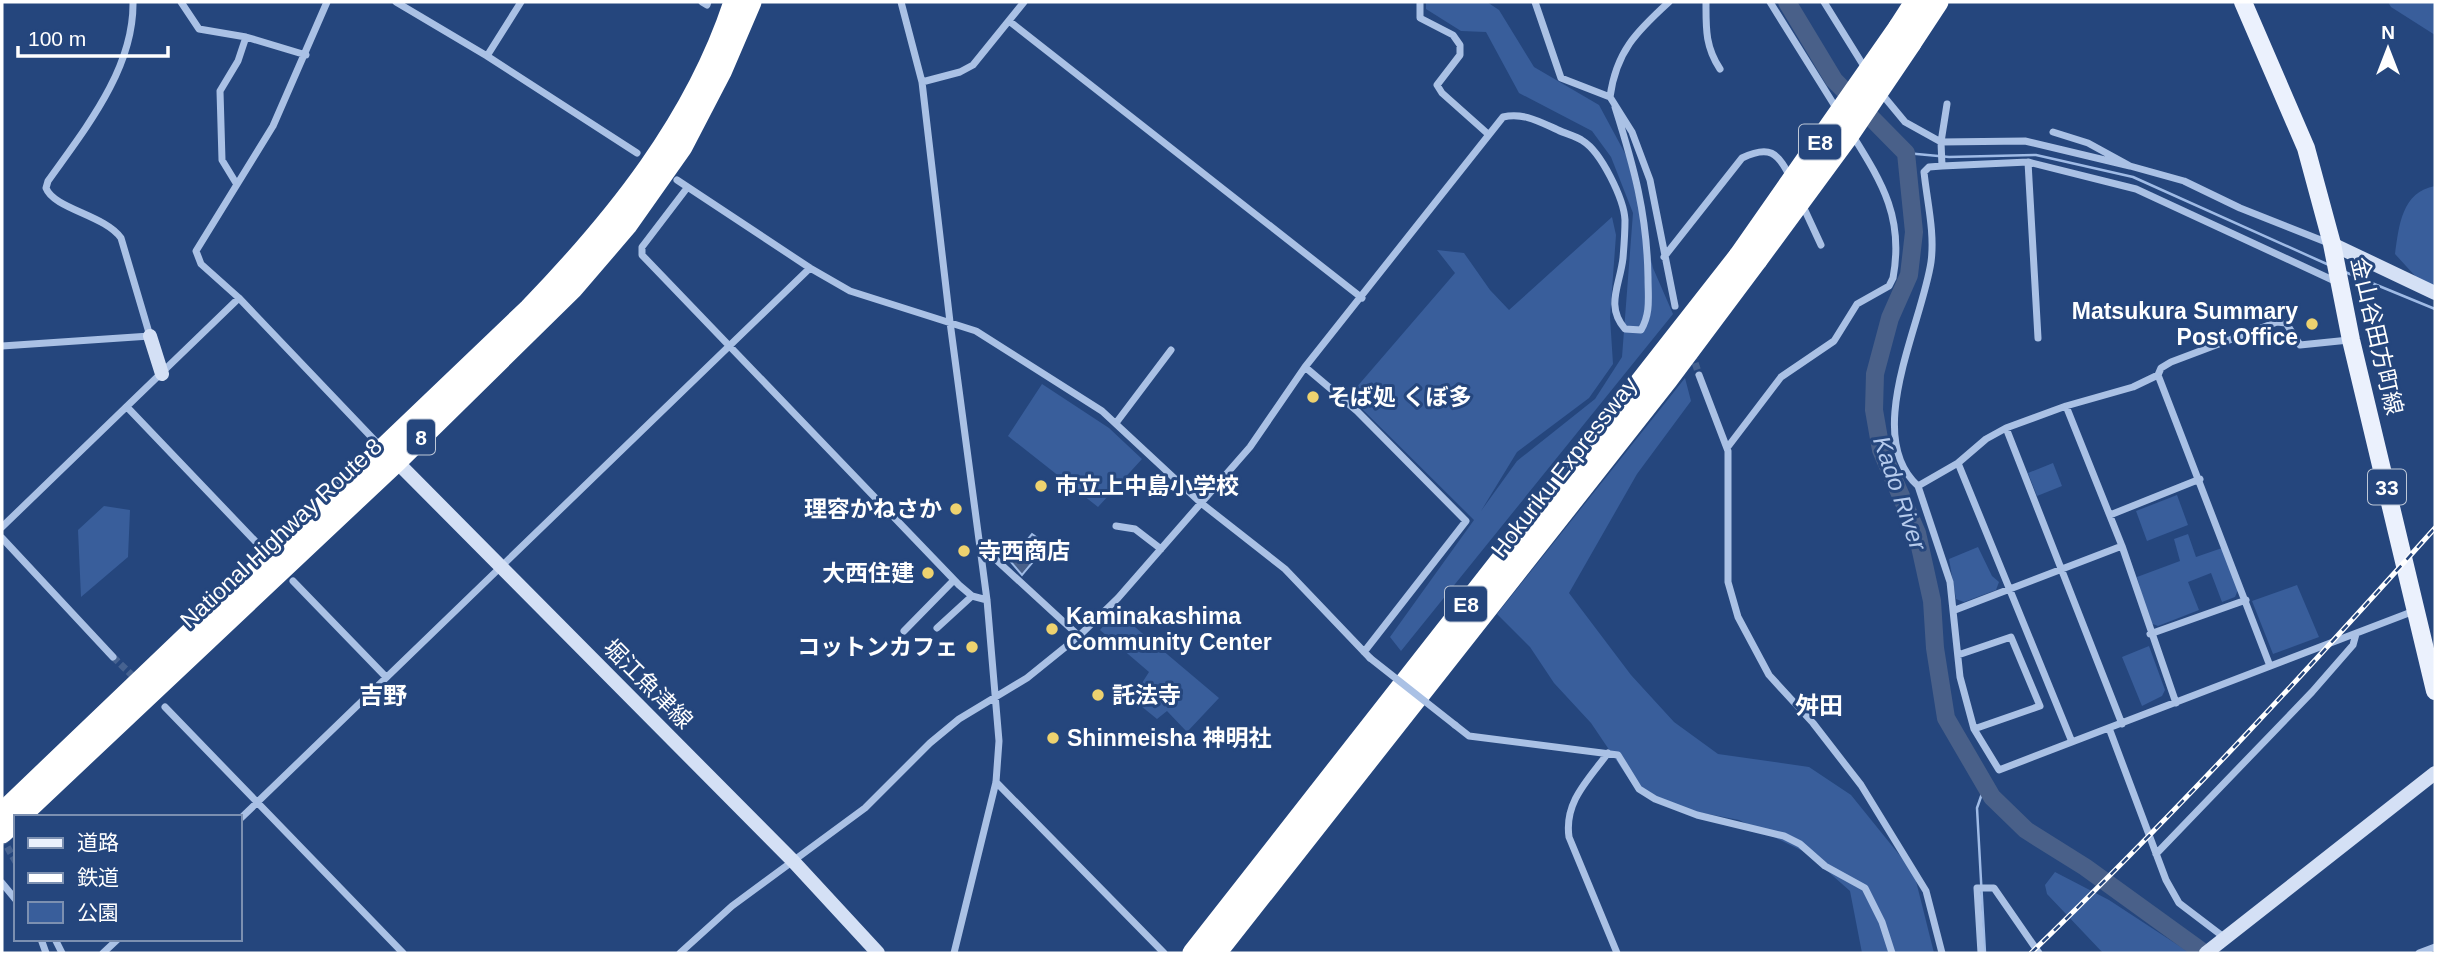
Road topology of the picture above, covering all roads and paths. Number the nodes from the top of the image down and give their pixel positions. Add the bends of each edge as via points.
1 (133, 2) edge
2 (181, 2) edge
3 (327, 2) edge
4 (396, 2) edge
5 (521, 2) edge
6 (702, 2) edge
7 (708, 2) edge
8 (734, 2) edge
9 (751, 2) edge
10 (901, 2) edge
11 (1024, 2) edge
12 (1420, 2) edge
13 (1535, 2) edge
14 (1669, 2) edge
15 (1706, 2) edge
16 (1770, 2) edge
17 (1824, 2) edge
18 (1915, 2) edge
19 (1938, 2) edge
20 (2243, 2) edge
21 (1009, 21) junction
22 (246, 37) junction
23 (306, 55) junction
24 (487, 56) junction
25 (1720, 69) dead end
26 (922, 82) junction
27 (1610, 97) junction
28 (1947, 104) dead end
29 (1615, 107) junction
30 (2053, 132) dead end
31 (1488, 134) junction
32 (1941, 142) junction
33 (637, 153) dead end
34 (2028, 162) junction
35 (1942, 166) junction
36 (2130, 166) junction
37 (677, 180) dead end
38 (236, 183) junction
39 (687, 188) junction
40 (1821, 245) dead end
41 (2332, 246) junction
42 (1664, 257) junction
43 (1748, 258) junction
44 (810, 268) junction
45 (2339, 283) junction
46 (2435, 293) edge
47 (239, 298) junction
48 (1362, 298) junction
49 (1675, 306) dead end
50 (950, 322) junction
51 (150, 337) junction
52 (2038, 338) dead end
53 (2351, 340) junction
54 (2, 346) edge
55 (732, 347) junction
56 (1171, 350) dead end
57 (1306, 367) junction
58 (162, 374) junction
59 (1699, 375) tunnel mouth
60 (2158, 375) junction
61 (127, 407) junction
62 (2066, 407) junction
63 (1116, 422) junction
64 (2006, 428) junction
65 (1727, 448) junction
66 (390, 455) junction
67 (1958, 463) junction
68 (2200, 479) junction
69 (1918, 486) junction
70 (1201, 503) junction
71 (2110, 515) junction
72 (1116, 526) dead end
73 (2, 527) edge
74 (2, 538) edge
75 (256, 542) dead end
76 (980, 545) junction
77 (2122, 547) junction
78 (1161, 549) junction
79 (501, 566) junction
80 (2060, 570) junction
81 (954, 580) junction
82 (293, 581) dead end
83 (2008, 590) junction
84 (972, 596) junction
85 (987, 600) junction
86 (2246, 600) junction
87 (1955, 610) junction
88 (2415, 611) junction
89 (937, 628) dead end
90 (904, 631) dead end
91 (2150, 634) junction
92 (2356, 634) junction
93 (1079, 636) junction
94 (1367, 655) junction
95 (1958, 655) junction
96 (113, 657) tunnel mouth
97 (2270, 666) junction
98 (386, 677) junction
99 (2435, 691) edge
100 (997, 697) junction
101 (2176, 703) junction
102 (165, 707) dead end
103 (2122, 724) junction
104 (2109, 728) junction
105 (1974, 729) junction
106 (2072, 742) junction
107 (1608, 753) junction
108 (2435, 773) edge
109 (996, 782) junction
110 (257, 802) junction
111 (2, 813) edge
112 (20, 815) edge
113 (242, 817) edge
114 (2156, 854) junction
115 (793, 861) junction
116 (2, 883) edge
117 (14, 898) edge
118 (2222, 940) junction
119 (116, 941) edge
120 (2435, 947) edge
121 (103, 953) edge
122 (403, 953) edge
123 (680, 953) edge
124 (878, 953) edge
125 (954, 953) edge
126 (1164, 953) edge
127 (1194, 953) edge
128 (1216, 953) edge
129 (1617, 953) edge
130 (1892, 953) edge
131 (1942, 953) edge
132 (1981, 953) edge
133 (2039, 953) edge
134 (2206, 953) edge
135 (2419, 953) edge

1 - 51 street via 131,26 115,79 46,188 52,197 116,230
2 - 22 street via 199,29
3 - 23 street
4 - 24 street
5 - 24 street
6 - 7 street
8 - 66 highway, National Highway Route 8 / 8 via 684,111 629,197 597,237
9 - 66 highway, National Highway Route 8 / 8 via 682,147 627,225 540,323
10 - 26 street
11 - 21 street
12 - 31 street via 1420,18 1453,35 1461,45 1460,55 1437,85
13 - 27 street via 1561,78
14 - 27 street via 1622,53 1613,71
15 - 25 street via 1706,40
16 - 65 street via 1880,177 1892,214 1894,270 1889,285 1857,304 1834,341 1781,377
17 - 32 street via 1905,122
18 - 43 highway, Hokuriku Expressway / E8, bridge
19 - 43 highway, Hokuriku Expressway / E8, bridge via 1846,139
20 - 41 main road, 金山谷田方町線 / 33 via 2306,148
21 - 26 street via 973,65
21 - 48 street
22 - 23 street
22 - 38 street via 220,91 222,160
23 - 38 street via 273,126
24 - 33 street
26 - 50 street
27 - 29 street
28 - 32 street
29 - 31 street via 1634,163 1648,231 1649,316 1641,330 1625,329 1616,318 1625,218 1612,180 1594,151 1584,141 1516,114 1503,117
29 - 42 street via 1632,132 1650,180
30 - 36 street via 2088,143
31 - 48 street
32 - 35 street
32 - 36 street via 2025,141
34 - 35 street
34 - 45 street via 2151,194
34 - 52 street
35 - 69 street via 1924,172 1931,261 1914,335 1903,359 1893,414 1907,476
36 - 41 street via 2184,181
37 - 39 street
38 - 47 street via 196,251 201,264
39 - 44 street
39 - 55 street via 642,247 642,255
40 - 42 street via 1781,159 1756,151 1742,158 1716,187
41 - 45 main road, 金山谷田方町線 / 33
41 - 46 main road
42 - 49 street
43 - 127 highway, Hokuriku Expressway / E8
43 - 128 highway, Hokuriku Expressway / E8 via 1668,379
44 - 50 street via 850,290
44 - 55 street
45 - 53 main road, 金山谷田方町線 / 33
47 - 58 street
47 - 66 street
48 - 57 street
50 - 63 street via 1000,344
50 - 76 street
51 - 54 street
51 - 58 main road
53 - 60 street via 2300,345 2286,323 2277,322 2171,362
53 - 88 main road, 金山谷田方町線 / 33
55 - 79 street
55 - 81 street
56 - 63 street
57 - 70 street via 1250,447
57 - 94 street via 1357,411 1466,521
58 - 61 street
59 - 65 street
60 - 62 street
60 - 68 street
61 - 73 street
61 - 75 street
62 - 64 street
62 - 71 street
63 - 70 street
64 - 67 street
64 - 80 street
65 - 131 street via 1728,582 1738,617 1769,675 1861,785 1926,891
66 - 79 main road, 堀江魚津線
66 - 111 highway, National Highway Route 8 / 8
66 - 112 highway, National Highway Route 8 / 8
67 - 69 street
67 - 83 street
68 - 71 street
68 - 86 street
69 - 87 street via 1944,558
70 - 78 street
70 - 94 street via 1285,569
71 - 77 street
72 - 78 street via 1135,529
74 - 96 street
76 - 85 street
76 - 93 street
77 - 80 street
77 - 91 street
78 - 93 street
79 - 98 street
79 - 115 main road, 堀江魚津線
80 - 83 street
80 - 103 street
81 - 84 street
81 - 90 street
82 - 98 street
83 - 87 street
83 - 106 street
84 - 85 street
84 - 89 street
85 - 100 street
86 - 91 street
86 - 97 street
87 - 95 street
88 - 92 street
88 - 99 main road, 金山谷田方町線 / 33
91 - 101 street
92 - 97 street
92 - 114 street via 2353,645 2312,692
93 - 100 street
94 - 107 street, bridge via 1469,736
95 - 105 street
95 - 105 street via 2011,637 2040,706
97 - 101 street
98 - 110 street
100 - 109 street
100 - 115 street via 949,727 865,808
101 - 103 street
102 - 110 street
103 - 104 street
104 - 106 street
104 - 114 street
105 - 106 street via 1998,770
107 - 129 street via 1572,801 1567,820 1569,837
107 - 130 street via 1618,755 1639,789 1654,799 1697,816 1784,836 1865,888
108 - 118 main road
109 - 125 street
109 - 126 street
110 - 113 street
110 - 122 street
114 - 118 street via 2179,903
115 - 123 street via 732,906
115 - 124 main road, 堀江魚津線
116 - 117 street
118 - 134 main road
119 - 121 street
120 - 135 street
132 - 133 street via 1976,888 1994,888

